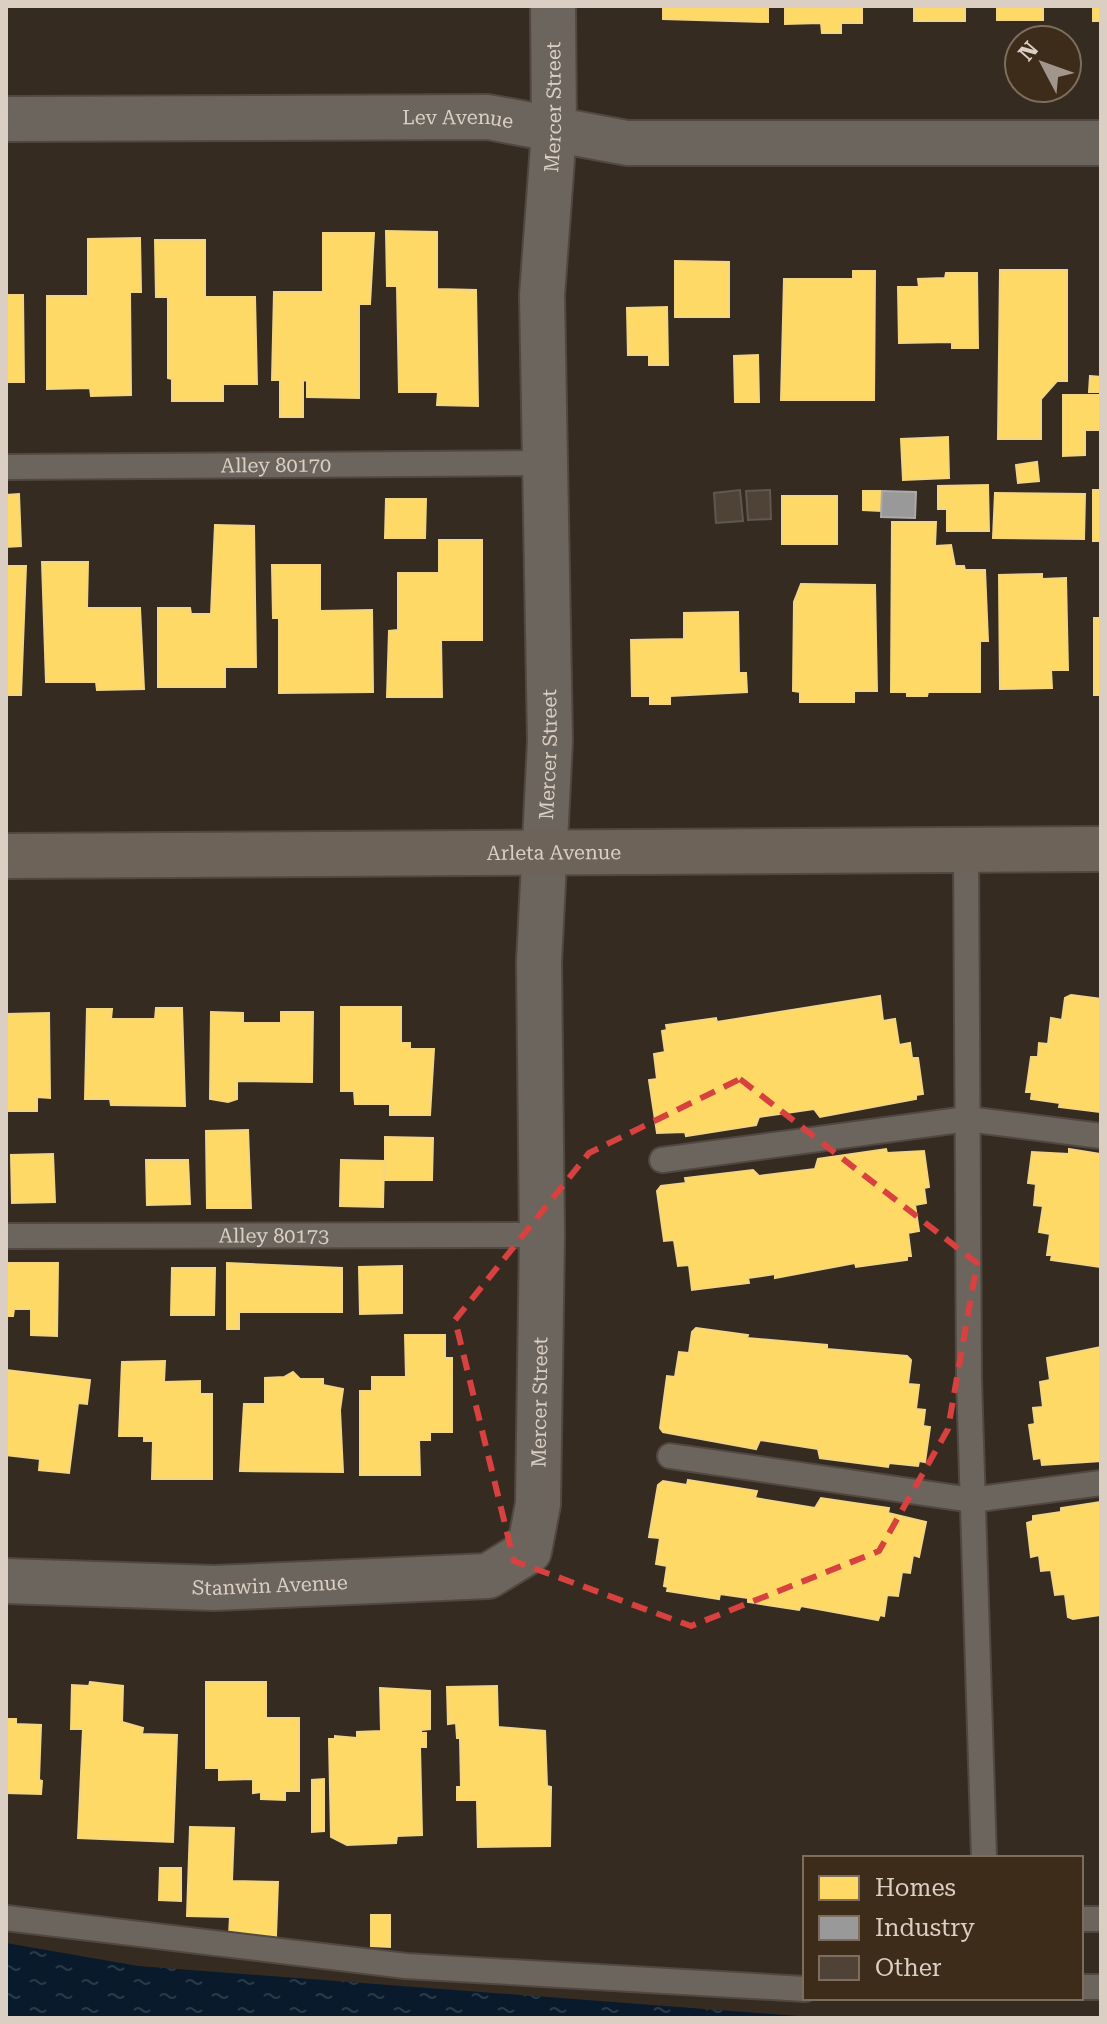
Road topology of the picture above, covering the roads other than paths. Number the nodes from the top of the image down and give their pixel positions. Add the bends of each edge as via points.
1 (553, 6) edge
2 (6, 119) edge
3 (554, 132) junction
4 (1101, 143) edge
5 (545, 463) junction
6 (6, 467) edge
7 (1101, 849) edge
8 (966, 850) junction
9 (547, 853) junction
10 (6, 856) edge
11 (967, 1119) junction
12 (1101, 1136) edge
13 (662, 1160) dead end
14 (542, 1235) junction
15 (6, 1236) edge
16 (670, 1456) dead end
17 (1101, 1483) edge
18 (972, 1500) junction
19 (529, 1551) joint
20 (6, 1581) edge
21 (984, 1856) edge
22 (6, 1918) edge
23 (803, 1989) edge

1 - 3 street, Mercer Street
2 - 3 street, Lev Avenue via 488,117
3 - 4 street, Lev Avenue via 627,143
3 - 5 street, Mercer Street via 542,295
5 - 6 lane, Alley 80170
5 - 9 street, Mercer Street
7 - 8 main road, Arleta Avenue
8 - 9 main road, Arleta Avenue
8 - 11 lane
9 - 10 main road, Arleta Avenue
9 - 14 street, Mercer Street via 539,962
11 - 12 lane
11 - 13 lane
11 - 18 lane
14 - 15 lane, Alley 80173
14 - 19 street, Mercer Street via 538,1504
16 - 18 lane
17 - 18 lane
18 - 21 lane
19 - 20 street, Stanwin Avenue via 488,1576 214,1588
22 - 23 lane via 406,1966

